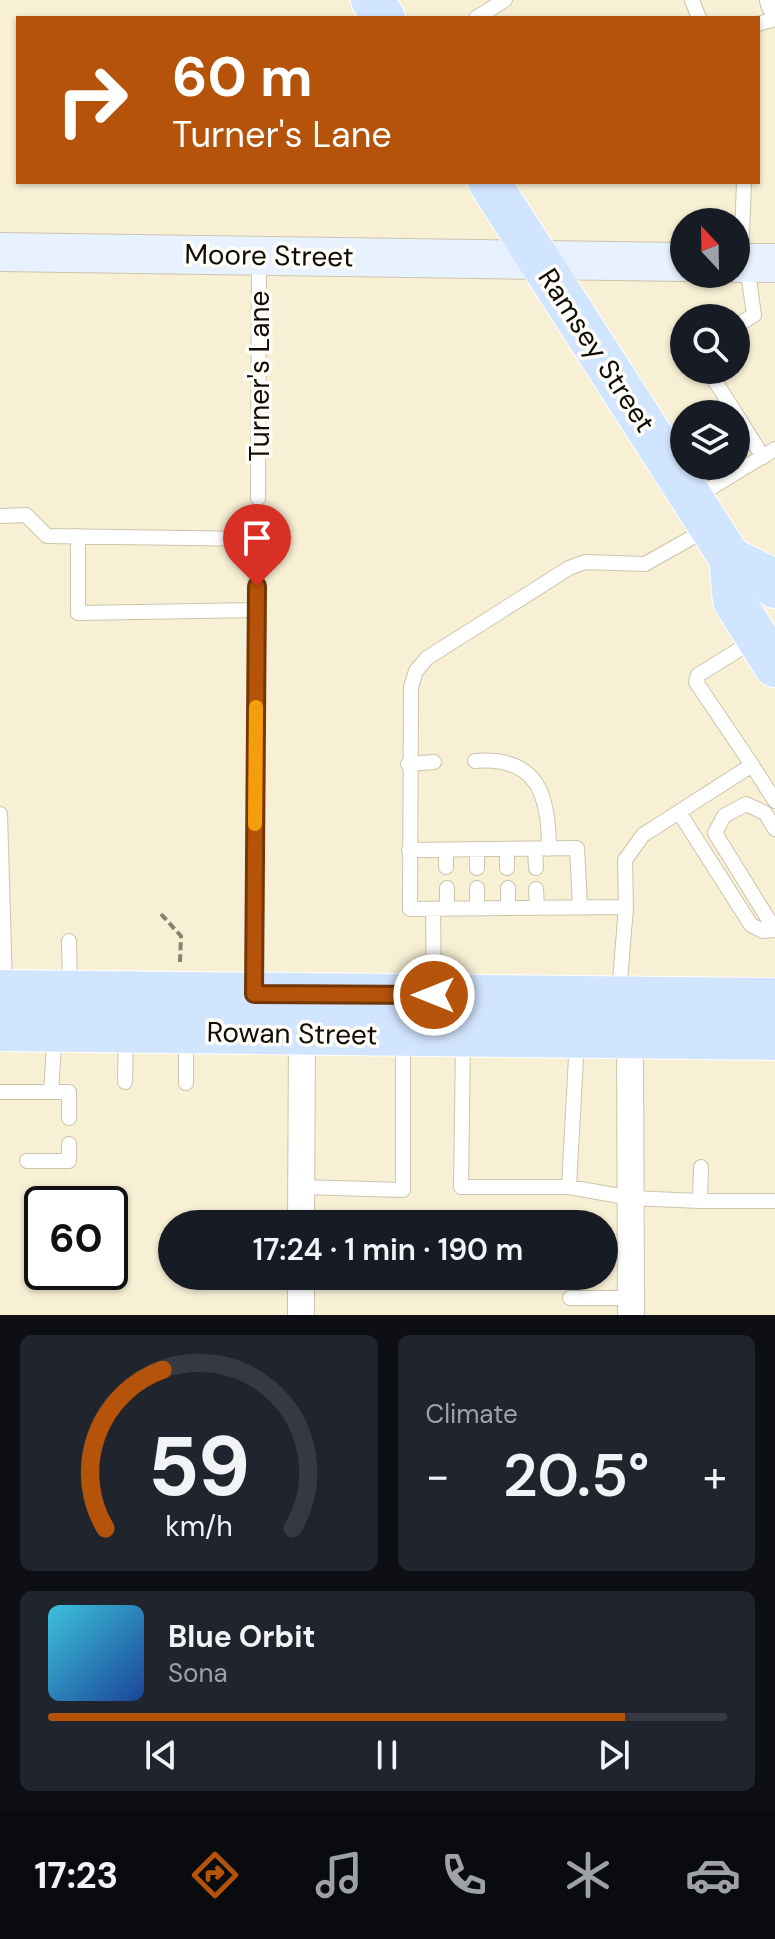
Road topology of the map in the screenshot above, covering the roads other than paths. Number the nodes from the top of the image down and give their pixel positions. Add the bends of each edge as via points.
1 (505, 0) edge
2 (773, 0) edge
3 (775, 6) edge
4 (479, 16) edge
5 (490, 184) edge
6 (744, 184) edge
7 (746, 208) edge
8 (0, 252) edge
9 (259, 255) junction
10 (539, 259) junction
11 (670, 262) edge
12 (750, 263) edge
13 (750, 317) edge
14 (750, 431) edge
15 (769, 453) edge
16 (258, 498) dead end
17 (0, 516) edge
18 (711, 528) junction
19 (78, 536) junction
20 (775, 587) edge
21 (257, 610) junction
22 (766, 652) edge
23 (475, 761) dead end
24 (434, 762) dead end
25 (408, 764) junction
26 (752, 765) junction
27 (775, 801) edge
28 (679, 812) junction
29 (0, 814) edge
30 (775, 829) edge
31 (507, 849) junction
32 (542, 849) junction
33 (409, 850) junction
34 (446, 850) junction
35 (477, 850) junction
36 (446, 867) dead end
37 (477, 868) dead end
38 (507, 868) dead end
39 (536, 868) dead end
40 (447, 888) dead end
41 (477, 888) dead end
42 (508, 888) dead end
43 (536, 889) dead end
44 (580, 906) junction
45 (537, 907) junction
46 (626, 907) junction
47 (477, 908) junction
48 (508, 908) junction
49 (440, 909) junction
50 (775, 930) edge
51 (69, 941) dead end
52 (70, 991) junction
53 (254, 994) junction
54 (434, 995) junction
55 (619, 997) junction
56 (775, 999) edge
57 (2, 1004) edge
58 (55, 1031) junction
59 (126, 1032) junction
60 (186, 1032) junction
61 (302, 1034) junction
62 (403, 1035) junction
63 (463, 1035) junction
64 (577, 1036) junction
65 (630, 1037) junction
66 (775, 1039) edge
67 (125, 1082) dead end
68 (186, 1083) dead end
69 (0, 1092) edge
70 (51, 1092) junction
71 (69, 1118) dead end
72 (69, 1144) dead end
73 (27, 1161) dead end
74 (701, 1167) dead end
75 (301, 1187) junction
76 (569, 1187) junction
77 (631, 1198) junction
78 (700, 1201) junction
79 (775, 1201) edge
80 (301, 1210) edge
81 (301, 1290) edge
82 (570, 1298) dead end
83 (631, 1306) edge
84 (301, 1315) edge

1 - 4 lane
2 - 3 street
5 - 10 main road, Ramsey Street
6 - 7 lane
8 - 9 street, Moore Street
9 - 10 street, Moore Street
9 - 16 lane, Turner's Lane
10 - 11 street, Moore Street
10 - 18 main road, Ramsey Street
12 - 13 lane
14 - 15 lane
15 - 18 lane
17 - 19 lane via 26,515 47,536
18 - 20 main road
18 - 22 main road, Ramsey Street via 734,601
18 - 25 lane via 645,564 577,564 427,658 411,687
19 - 21 lane via 257,539
19 - 21 lane via 78,613
21 - 53 lane
22 - 26 lane via 698,675 696,682
23 - 32 lane via 495,759 526,771 549,809
24 - 25 lane
25 - 33 lane
26 - 27 lane
26 - 28 lane
28 - 46 lane via 643,835 625,860
28 - 50 lane via 751,925
29 - 57 lane
30 - 50 lane via 765,813 746,804 724,816 715,833
31 - 32 lane
31 - 35 lane
31 - 38 lane
32 - 39 lane
32 - 44 lane via 577,848
33 - 34 lane
33 - 49 lane via 410,909
34 - 35 lane
34 - 36 lane
35 - 37 lane
40 - 49 lane
41 - 47 lane
42 - 48 lane
43 - 45 lane
44 - 45 lane
44 - 46 lane
45 - 48 lane
46 - 55 lane
47 - 48 lane
47 - 49 lane
49 - 54 lane
51 - 52 lane
52 - 53 main road, Rowan Street
52 - 57 main road, Rowan Street
53 - 54 main road, Rowan Street
54 - 55 main road, Rowan Street
55 - 56 main road, Rowan Street
57 - 58 main road, Rowan Street
58 - 59 main road, Rowan Street
58 - 70 lane
59 - 60 main road, Rowan Street
59 - 67 lane
60 - 61 main road, Rowan Street
60 - 68 lane
61 - 62 main road, Rowan Street
61 - 75 street
62 - 63 main road, Rowan Street
62 - 75 lane via 403,1190
63 - 64 main road, Rowan Street
63 - 76 lane via 461,1187
64 - 65 main road, Rowan Street
64 - 76 lane
65 - 66 main road, Rowan Street
65 - 77 street
69 - 70 lane
70 - 71 lane via 69,1092
72 - 73 lane via 69,1161
74 - 78 lane
75 - 80 street
76 - 77 lane
77 - 78 lane
77 - 83 street
78 - 79 lane
81 - 84 street
82 - 83 lane

